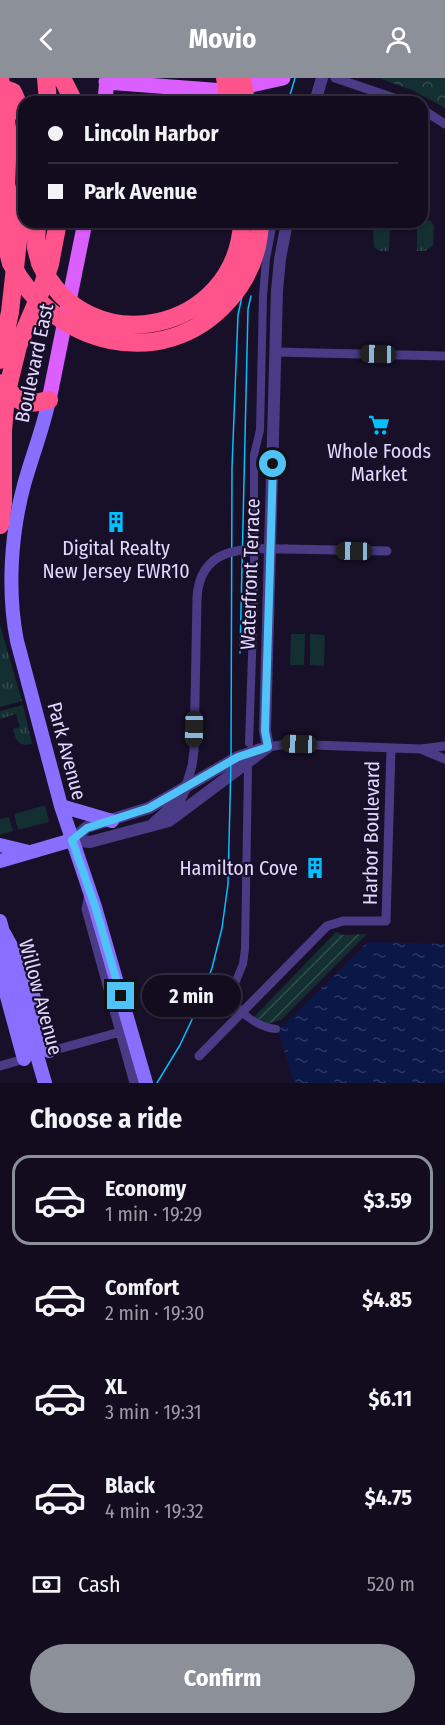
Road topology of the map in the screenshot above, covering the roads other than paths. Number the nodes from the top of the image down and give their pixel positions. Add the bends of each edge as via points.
1 (46, 78) edge
2 (62, 78) edge
3 (225, 78) edge
4 (242, 78) edge
5 (283, 78) edge
6 (322, 78) edge
7 (335, 78) edge
8 (106, 80) edge
9 (1, 86) edge
10 (48, 96) edge
11 (71, 96) edge
12 (105, 96) edge
13 (228, 96) edge
14 (245, 96) edge
15 (309, 96) edge
16 (388, 96) edge
17 (18, 103) edge
18 (428, 113) edge
19 (445, 124) edge
20 (19, 228) edge
21 (37, 228) edge
22 (57, 228) edge
23 (84, 228) edge
24 (242, 228) edge
25 (259, 228) edge
26 (272, 228) edge
27 (287, 228) edge
28 (275, 352) junction
29 (445, 356) edge
30 (0, 360) edge
31 (4, 384) edge
32 (49, 400) junction
33 (0, 525) edge
34 (387, 551) dead end
35 (13, 619) joint
36 (249, 743) dead end
37 (445, 746) edge
38 (268, 747) junction
39 (391, 748) junction
40 (421, 749) junction
41 (445, 759) edge
42 (249, 770) dead end
43 (186, 786) junction
44 (61, 806) junction
45 (112, 821) junction
46 (152, 825) junction
47 (72, 840) junction
48 (0, 845) edge
49 (31, 852) junction
50 (0, 861) edge
51 (89, 892) junction
52 (2, 927) edge
53 (243, 1012) junction
54 (276, 1029) dead end
55 (120, 1032) junction
56 (49, 1051) junction
57 (199, 1056) dead end
58 (24, 1059) junction
59 (0, 1066) edge
60 (45, 1083) edge
61 (134, 1083) edge
62 (146, 1083) edge

1 - 10 highway
2 - 11 highway
3 - 13 highway, bridge
4 - 14 highway, bridge
5 - 8 main road via 224,91
6 - 15 street
7 - 16 street
8 - 12 main road
9 - 17 highway via 13,92
9 - 25 highway, bridge via 8,144 4,238 10,263 39,301 79,330 132,344 154,342 198,327 229,300 245,279
18 - 19 street
20 - 30 highway
21 - 24 highway, bridge via 40,263 60,295 86,314 138,326 189,311 215,289 236,255
22 - 31 highway via 50,264
23 - 32 main road, Boulevard East
26 - 36 street via 263,296 260,430 254,455
27 - 28 street, Waterfront Terrace via 278,275
28 - 29 street
28 - 38 street, Waterfront Terrace via 265,731
31 - 32 highway via 23,403
31 - 33 highway
32 - 35 main road, Boulevard East via 16,521
34 - 43 street, bridge via 244,548 213,561 203,574 197,598 194,751
35 - 44 main road, Park Avenue
37 - 40 street, Harbor Boulevard
38 - 39 street via 286,744
38 - 43 street via 244,754
38 - 46 street via 177,816
39 - 40 street, Harbor Boulevard
39 - 53 street, Harbor Boulevard via 386,921 343,921 327,926
40 - 41 street, Harbor Boulevard
42 - 53 street via 245,949 231,993
43 - 45 street via 149,808
43 - 46 street via 178,802
44 - 45 main road
44 - 47 main road, Park Avenue
45 - 47 street via 87,828
46 - 47 street via 90,842
47 - 49 main road
47 - 51 main road, Park Avenue
48 - 49 main road
49 - 50 main road
51 - 55 street, Park Avenue via 86,909
51 - 62 main road, Park Avenue
52 - 56 main road via 28,979
52 - 58 main road via 3,982
52 - 60 main road, Willow Avenue, bridge
53 - 54 street via 259,1025
53 - 57 street, Harbor Boulevard
55 - 56 street
55 - 61 street, Park Avenue
56 - 58 street
58 - 59 street

